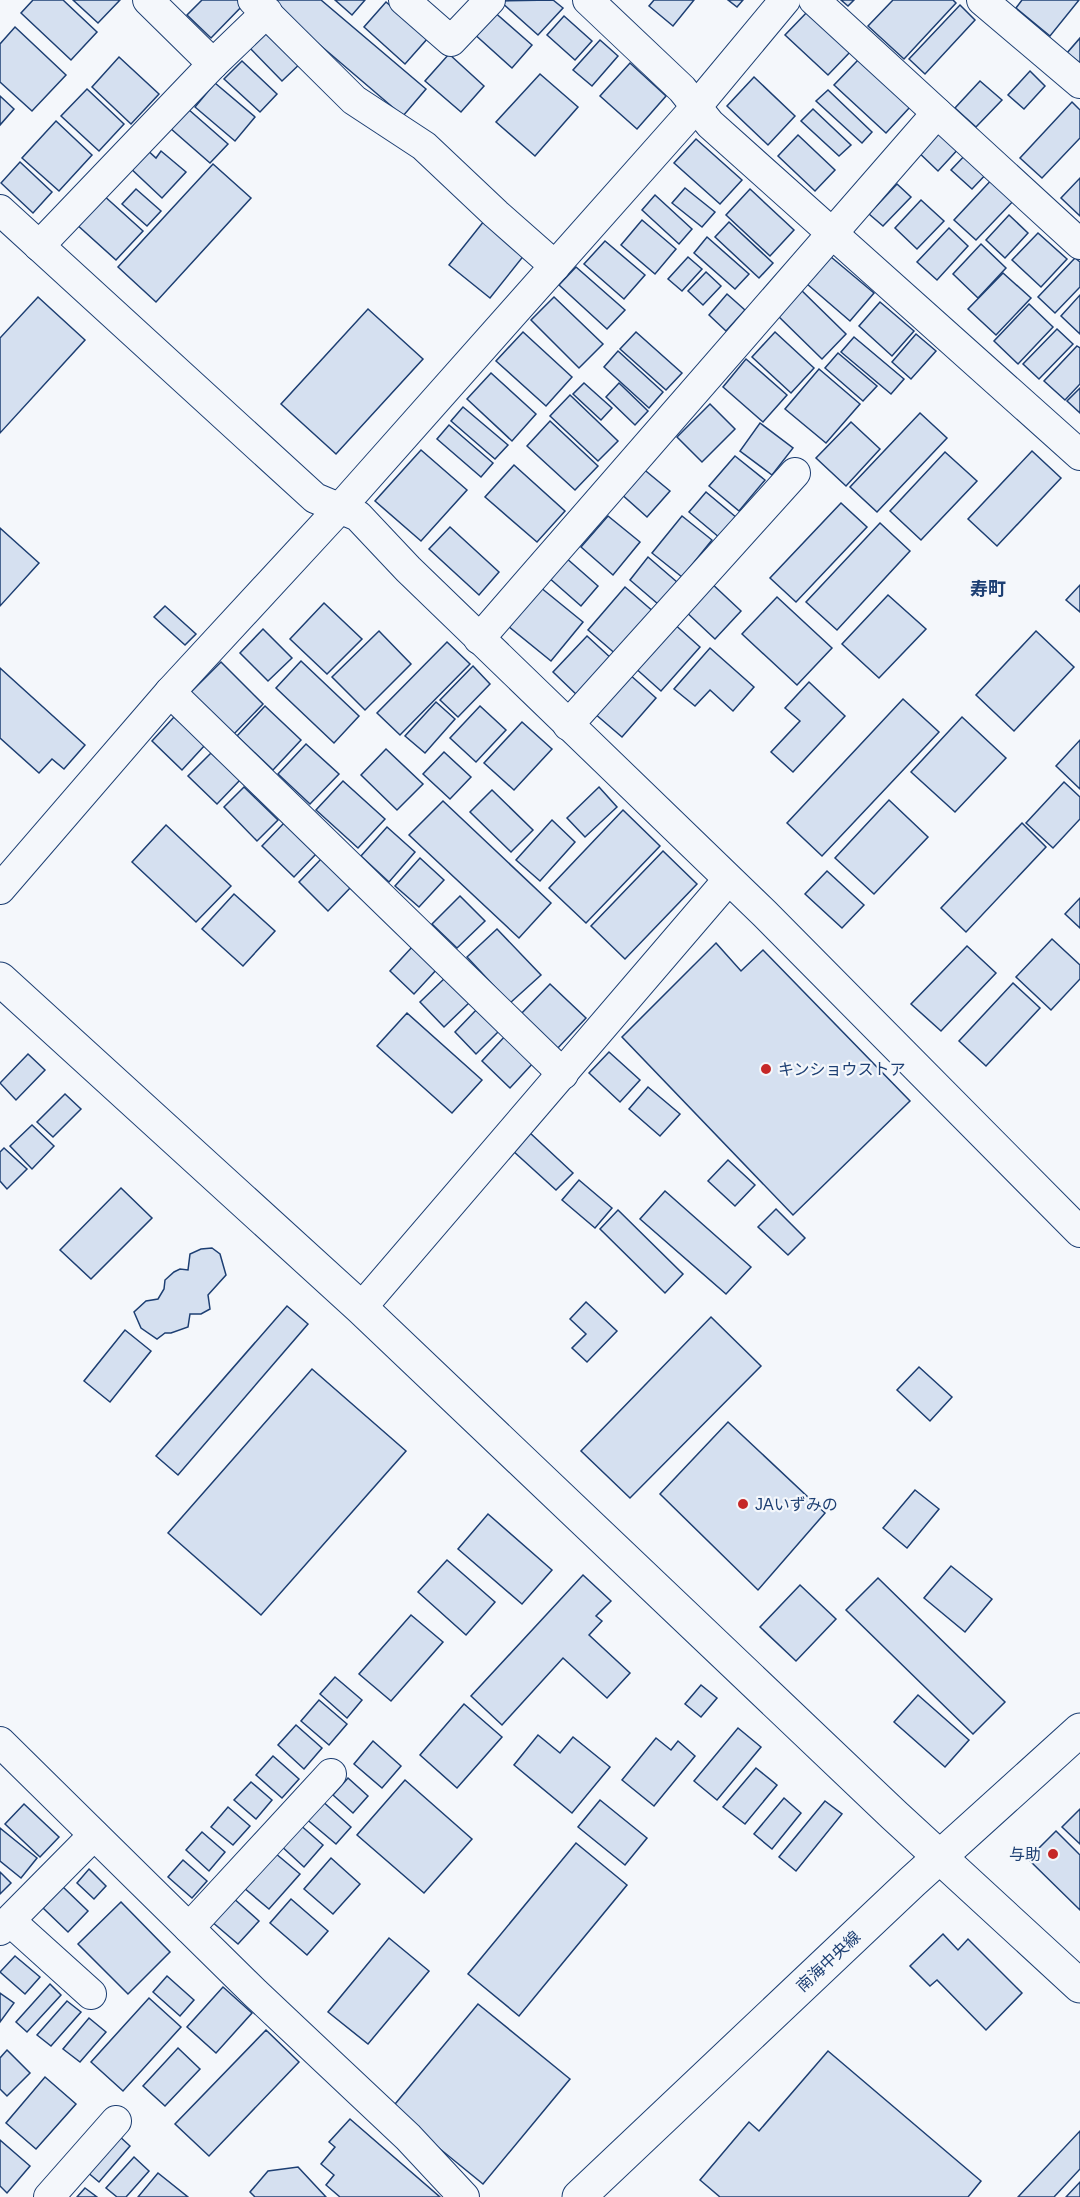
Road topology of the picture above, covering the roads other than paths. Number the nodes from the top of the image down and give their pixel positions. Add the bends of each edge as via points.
1 (404, 0) edge
2 (490, 0) edge
3 (588, 0) edge
4 (785, 0) edge
5 (814, 0) edge
6 (982, 0) edge
7 (135, 3) edge
8 (260, 6) edge
9 (213, 64) junction
10 (1080, 83) edge
11 (696, 107) junction
12 (937, 113) junction
13 (0, 210) edge
14 (832, 234) junction
15 (1080, 244) edge
16 (39, 246) junction
17 (555, 266) junction
18 (1080, 455) edge
19 (795, 473) dead end
20 (340, 508) junction
21 (479, 639) junction
22 (170, 692) junction
23 (568, 725) junction
24 (728, 880) junction
25 (0, 889) edge
26 (0, 979) edge
27 (563, 1074) junction
28 (1080, 1232) edge
29 (361, 1308) junction
30 (1080, 1730) edge
31 (0, 1742) edge
32 (331, 1774) dead end
33 (94, 1835) junction
34 (940, 1858) junction
35 (5, 1925) edge
36 (189, 1928) junction
37 (1080, 1986) edge
38 (91, 1994) dead end
39 (116, 2121) dead end
40 (49, 2197) edge
41 (464, 2197) edge
42 (579, 2197) edge

1 - 2 street via 451,41
3 - 11 street via 682,88
4 - 11 street
5 - 12 street
6 - 10 street
7 - 9 street
8 - 9 street
8 - 17 street via 354,100 424,146
9 - 16 street
11 - 14 street
11 - 17 street
12 - 14 street
12 - 15 street
13 - 16 street
14 - 18 street
14 - 21 street
16 - 20 street via 315,498
17 - 20 street
19 - 23 street
20 - 21 street via 358,516
20 - 22 street
21 - 23 street
22 - 25 street
22 - 27 street
23 - 24 street
24 - 27 street
24 - 28 street
26 - 29 street
27 - 29 street
29 - 34 street
30 - 34 street, 南海中央線
31 - 33 street
32 - 36 street
33 - 35 street
33 - 36 street
34 - 37 street
34 - 42 street, 南海中央線
35 - 38 street
36 - 41 street via 408,2137
39 - 40 street

